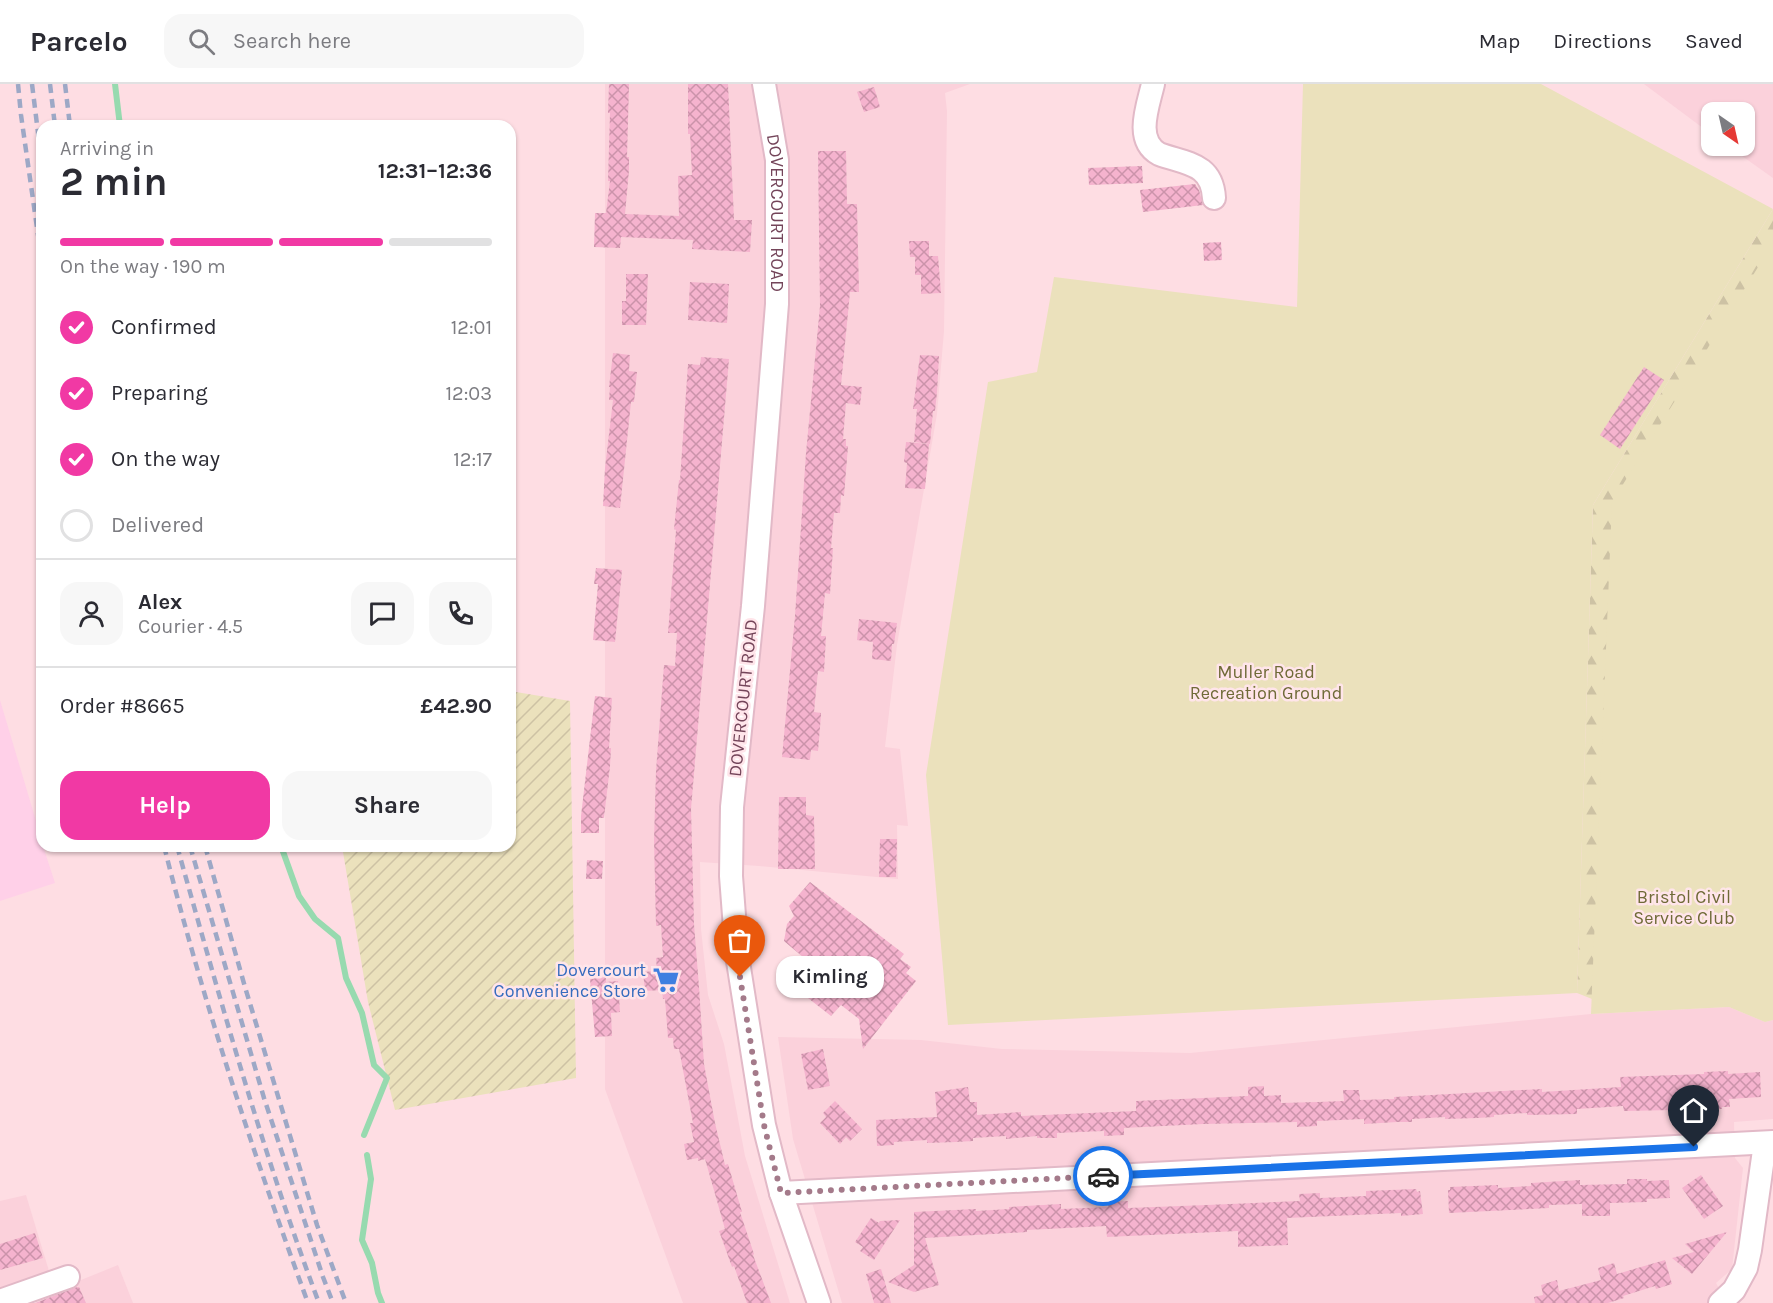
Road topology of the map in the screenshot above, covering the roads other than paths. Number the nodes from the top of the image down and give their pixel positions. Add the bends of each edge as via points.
1 (764, 84) edge
2 (1153, 84) edge
3 (1214, 198) dead end
4 (1769, 1143) edge
5 (781, 1193) junction
6 (68, 1278) dead end
7 (10, 1300) edge
8 (819, 1303) edge
9 (1720, 1303) edge

1 - 5 street, DOVERCOURT ROAD via 777,160 777,304 754,595 732,807 731,876 737,955 751,1051
2 - 3 street via 1144,128 1146,141 1153,151 1202,169 1211,182
4 - 5 street
4 - 9 street via 1746,1269 1734,1290
5 - 8 street, DOVERCOURT ROAD
6 - 7 street

